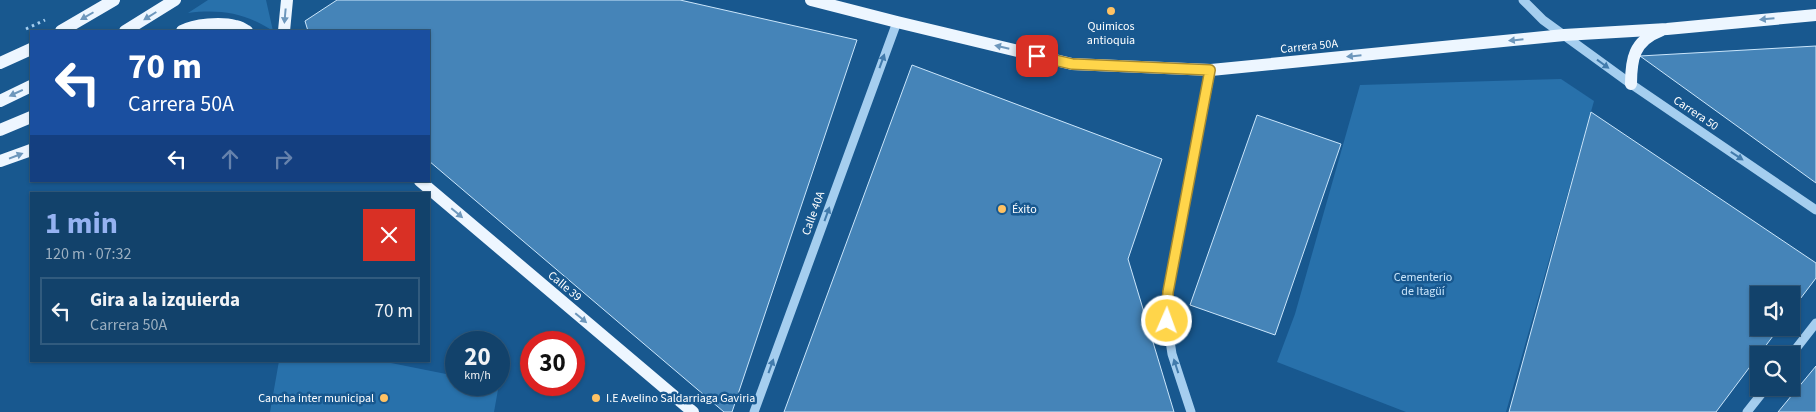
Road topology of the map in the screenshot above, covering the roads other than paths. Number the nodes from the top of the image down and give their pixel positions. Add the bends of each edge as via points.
1 (114, 0) edge
2 (175, 0) edge
3 (287, 0) edge
4 (811, 0) edge
5 (1523, 0) edge
6 (1816, 15) edge
7 (897, 22) junction
8 (1667, 29) junction
9 (63, 30) edge
10 (127, 30) edge
11 (184, 30) edge
12 (245, 30) edge
13 (284, 30) edge
14 (1564, 35) junction
15 (30, 48) edge
16 (0, 63) edge
17 (1210, 70) junction
18 (1631, 84) junction
19 (30, 86) edge
20 (0, 101) edge
21 (30, 117) edge
22 (0, 130) edge
23 (30, 150) edge
24 (0, 161) edge
25 (421, 182) edge
26 (1816, 210) edge
27 (1816, 323) edge
28 (1798, 346) edge
29 (1760, 396) edge
30 (693, 412) edge
31 (754, 412) edge
32 (1191, 412) edge
33 (1747, 412) edge

1 -> 9 main road
2 -> 10 main road
3 -> 13 main road
4 - 7 main road, Carrera 50A
5 - 14 street, Carrera 50
6 -> 8 main road, Carrera 50A
17 -> 7 main road, Carrera 50A via 1072,64
31 -> 7 street, Calle 40A
8 - 14 main road, Carrera 50A
8 - 18 main road via 1650,35 1637,48 1631,64
11 - 12 main road via 210,24
14 -> 17 main road, Carrera 50A
14 -> 18 street, Carrera 50
15 - 16 main road
32 -> 17 street via 1172,354 1167,321 1168,292
18 -> 26 street, Carrera 50
19 -> 20 main road
21 - 22 main road
24 -> 23 main road
25 -> 30 main road, Calle 39
27 - 28 street
29 - 33 street

